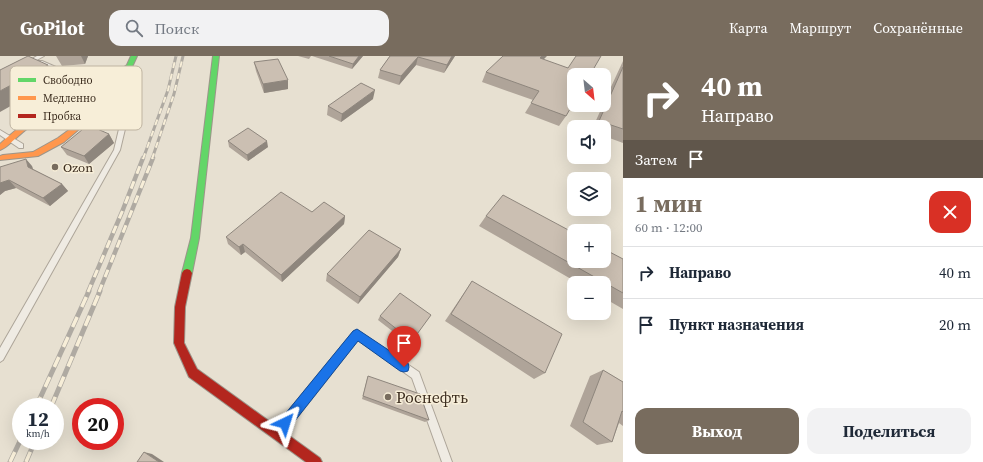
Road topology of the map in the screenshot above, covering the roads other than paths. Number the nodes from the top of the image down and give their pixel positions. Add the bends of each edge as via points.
1 (41, 56) edge
2 (134, 56) edge
3 (216, 56) edge
4 (34, 60) junction
5 (20, 66) edge
6 (48, 66) edge
7 (130, 66) edge
8 (22, 130) edge
9 (72, 130) edge
10 (122, 130) edge
11 (0, 132) edge
12 (10, 138) junction
13 (24, 144) joint
14 (0, 148) edge
15 (2, 160) edge
16 (0, 357) edge
17 (277, 433) junction
18 (316, 462) edge
19 (447, 462) edge

1 - 4 lane
2 - 7 street
3 - 17 street via 195,238 180,307 179,343 193,373
4 - 5 lane
4 - 6 lane
8 - 12 street
9 - 15 street via 56,143 31,155
10 - 16 lane via 117,150
11 - 12 lane
12 - 13 lane
12 - 14 street
13 - 15 street
17 - 18 street
17 - 19 lane via 357,334 416,375

